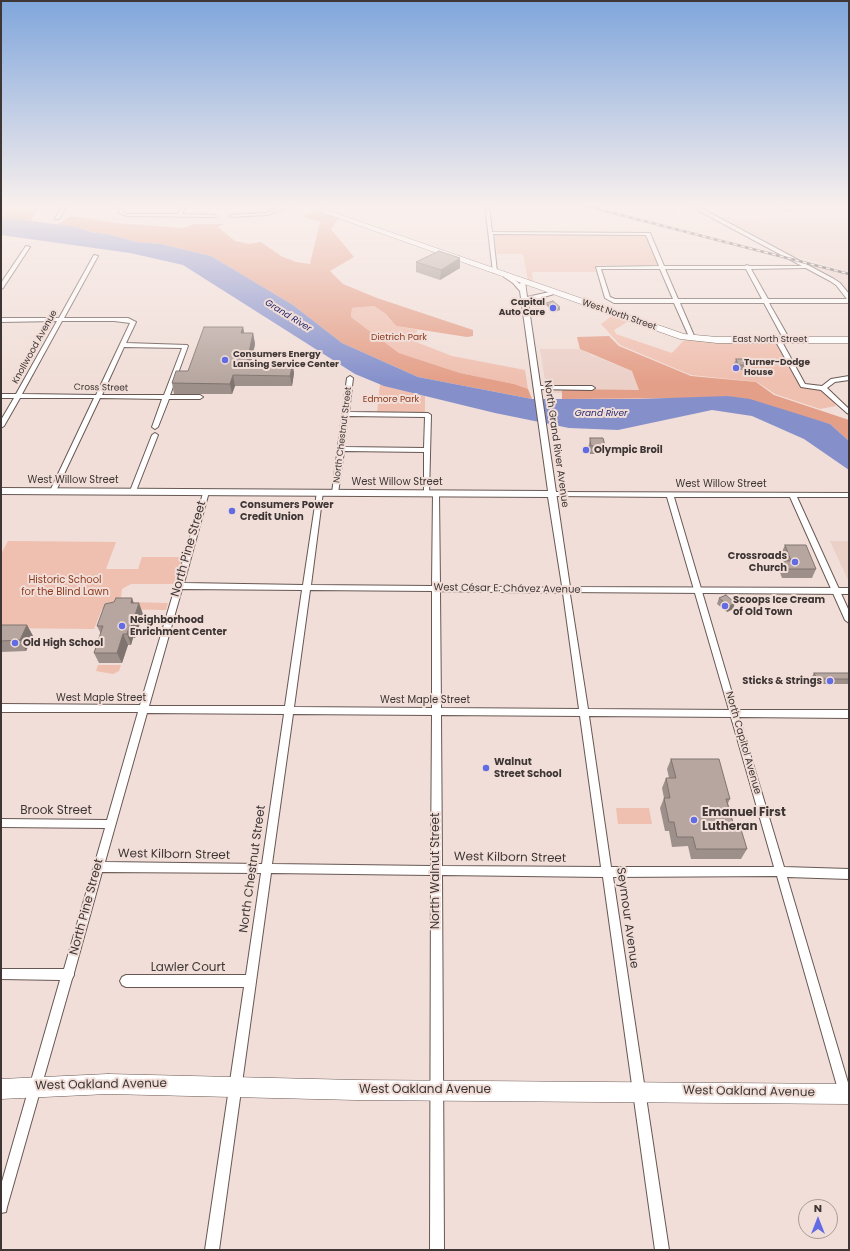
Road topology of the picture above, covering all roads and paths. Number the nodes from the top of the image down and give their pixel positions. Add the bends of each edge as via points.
1 (16, 264) edge
2 (91, 264) edge
3 (473, 264) edge
4 (494, 264) edge
5 (800, 264) edge
6 (747, 266) junction
7 (662, 267) junction
8 (805, 267) junction
9 (495, 272) junction
10 (506, 276) junction
11 (524, 282) junction
12 (1, 287) edge
13 (522, 291) junction
14 (554, 293) junction
15 (849, 300) edge
16 (524, 301) junction
17 (676, 301) junction
18 (766, 301) junction
19 (1, 320) edge
20 (60, 320) junction
21 (692, 338) junction
22 (783, 340) junction
23 (849, 340) edge
24 (122, 345) junction
25 (350, 378) dead end
26 (849, 378) edge
27 (592, 388) dead end
28 (823, 388) junction
29 (537, 389) junction
30 (1, 396) edge
31 (18, 396) junction
32 (98, 397) junction
33 (167, 397) junction
34 (200, 397) dead end
35 (849, 412) edge
36 (346, 414) junction
37 (1, 426) edge
38 (341, 449) junction
39 (428, 450) junction
40 (53, 490) junction
41 (1, 491) edge
42 (133, 492) junction
43 (206, 492) junction
44 (320, 492) junction
45 (335, 492) junction
46 (432, 493) junction
47 (552, 494) junction
48 (670, 494) junction
49 (793, 495) junction
50 (849, 495) edge
51 (178, 586) junction
52 (307, 587) junction
53 (436, 588) junction
54 (566, 590) junction
55 (698, 590) junction
56 (836, 591) junction
57 (849, 591) edge
58 (849, 620) edge
59 (1, 708) edge
60 (143, 709) junction
61 (289, 710) junction
62 (436, 711) junction
63 (583, 712) junction
64 (734, 713) junction
65 (849, 714) edge
66 (1, 823) edge
67 (111, 824) junction
68 (98, 867) junction
69 (267, 869) junction
70 (436, 870) junction
71 (607, 872) junction
72 (780, 872) junction
73 (849, 874) edge
74 (1, 974) edge
75 (69, 975) junction
76 (126, 981) dead end
77 (251, 981) junction
78 (36, 1086) junction
79 (236, 1086) junction
80 (1, 1089) edge
81 (436, 1090) junction
82 (638, 1091) junction
83 (848, 1098) edge
84 (1, 1207) edge
85 (212, 1250) edge
86 (437, 1250) edge
87 (662, 1250) edge

1 - 12 street
2 - 20 street, Knollwood Avenue
3 - 9 main road
4 - 9 street
5 - 8 street
6 - 7 street
6 - 8 street
6 - 18 street
7 - 17 street
7 - 17 street via 599,267 608,298 611,300
8 - 15 street via 838,284
9 - 10 main road
10 - 11 main road
10 - 13 street
11 - 13 street, North Grand River Avenue
11 - 14 main road, West North Street
13 - 16 street, North Grand River Avenue
14 - 16 street
14 - 21 main road, West North Street via 670,333
15 - 18 street
16 - 29 street, North Grand River Avenue
17 - 18 street
17 - 21 street
18 - 22 street
19 - 20 street
20 - 24 street via 132,321
20 - 31 street, Knollwood Avenue
21 - 22 main road, East North Street
22 - 23 main road, East North Street
22 - 28 street via 803,386
24 - 32 street
24 - 33 street via 186,348
25 - 36 street, North Chestnut Street
26 - 28 street via 833,380
27 - 29 street
28 - 35 street
29 - 47 street, North Grand River Avenue
30 - 31 street, Cross Street
31 - 32 street, Cross Street
31 - 37 street, Knollwood Avenue
32 - 33 street, Cross Street
32 - 40 street
33 - 34 street, Cross Street
33 - 42 street
36 - 38 street, North Chestnut Street
36 - 39 street, North Walnut Street via 428,415
38 - 39 street
38 - 45 street, North Chestnut Street
39 - 46 street, North Walnut Street
40 - 41 street, West Willow Street
40 - 42 street, West Willow Street
42 - 43 street, West Willow Street
43 - 44 street, West Willow Street
43 - 51 street, North Pine Street
44 - 45 street, West Willow Street
44 - 52 street, North Chestnut Street
45 - 46 street, West Willow Street
46 - 47 street, West Willow Street
46 - 53 street, North Walnut Street
47 - 48 street, West Willow Street
47 - 54 street, North Grand River Avenue
48 - 49 street, West Willow Street
48 - 55 street, North Capitol Avenue
49 - 50 street, West Willow Street
49 - 56 street
51 - 52 street, West César E. Chávez Avenue
51 - 60 street, North Pine Street
52 - 53 street, West César E. Chávez Avenue
52 - 61 street, North Chestnut Street
53 - 54 street, West César E. Chávez Avenue
53 - 62 street, North Walnut Street
54 - 55 street, West César E. Chávez Avenue
54 - 63 street, Seymour Avenue
55 - 56 street, West César E. Chávez Avenue
55 - 64 street, North Capitol Avenue
56 - 57 street, West César E. Chávez Avenue
56 - 58 street
59 - 60 street, West Maple Street
60 - 61 street, West Maple Street
60 - 67 street, North Pine Street
61 - 62 street, West Maple Street
61 - 69 street, North Chestnut Street
62 - 63 street, West Maple Street
62 - 70 street, North Walnut Street
63 - 64 street, West Maple Street
63 - 71 street, Seymour Avenue
64 - 65 street, West Maple Street
64 - 72 street, North Capitol Avenue
66 - 67 street, Brook Street
67 - 68 street, North Pine Street
68 - 69 street, West Kilborn Street
68 - 75 street, North Pine Street
69 - 70 street, West Kilborn Street
69 - 77 street, North Chestnut Street
70 - 71 street, West Kilborn Street
70 - 81 street, North Walnut Street
71 - 72 street, West Kilborn Street
71 - 82 street, Seymour Avenue
72 - 73 street, West Kilborn Street
72 - 83 street, North Capitol Avenue
74 - 75 street
75 - 78 street, North Pine Street
76 - 77 street, Lawler Court
77 - 79 street, North Chestnut Street
78 - 79 main road, West Oakland Avenue
78 - 80 main road, West Oakland Avenue
78 - 84 street, North Pine Street
79 - 81 main road, West Oakland Avenue
79 - 85 street, North Chestnut Street
81 - 82 main road, West Oakland Avenue
81 - 86 street, North Walnut Street
82 - 83 main road, West Oakland Avenue
82 - 87 street, Seymour Avenue

